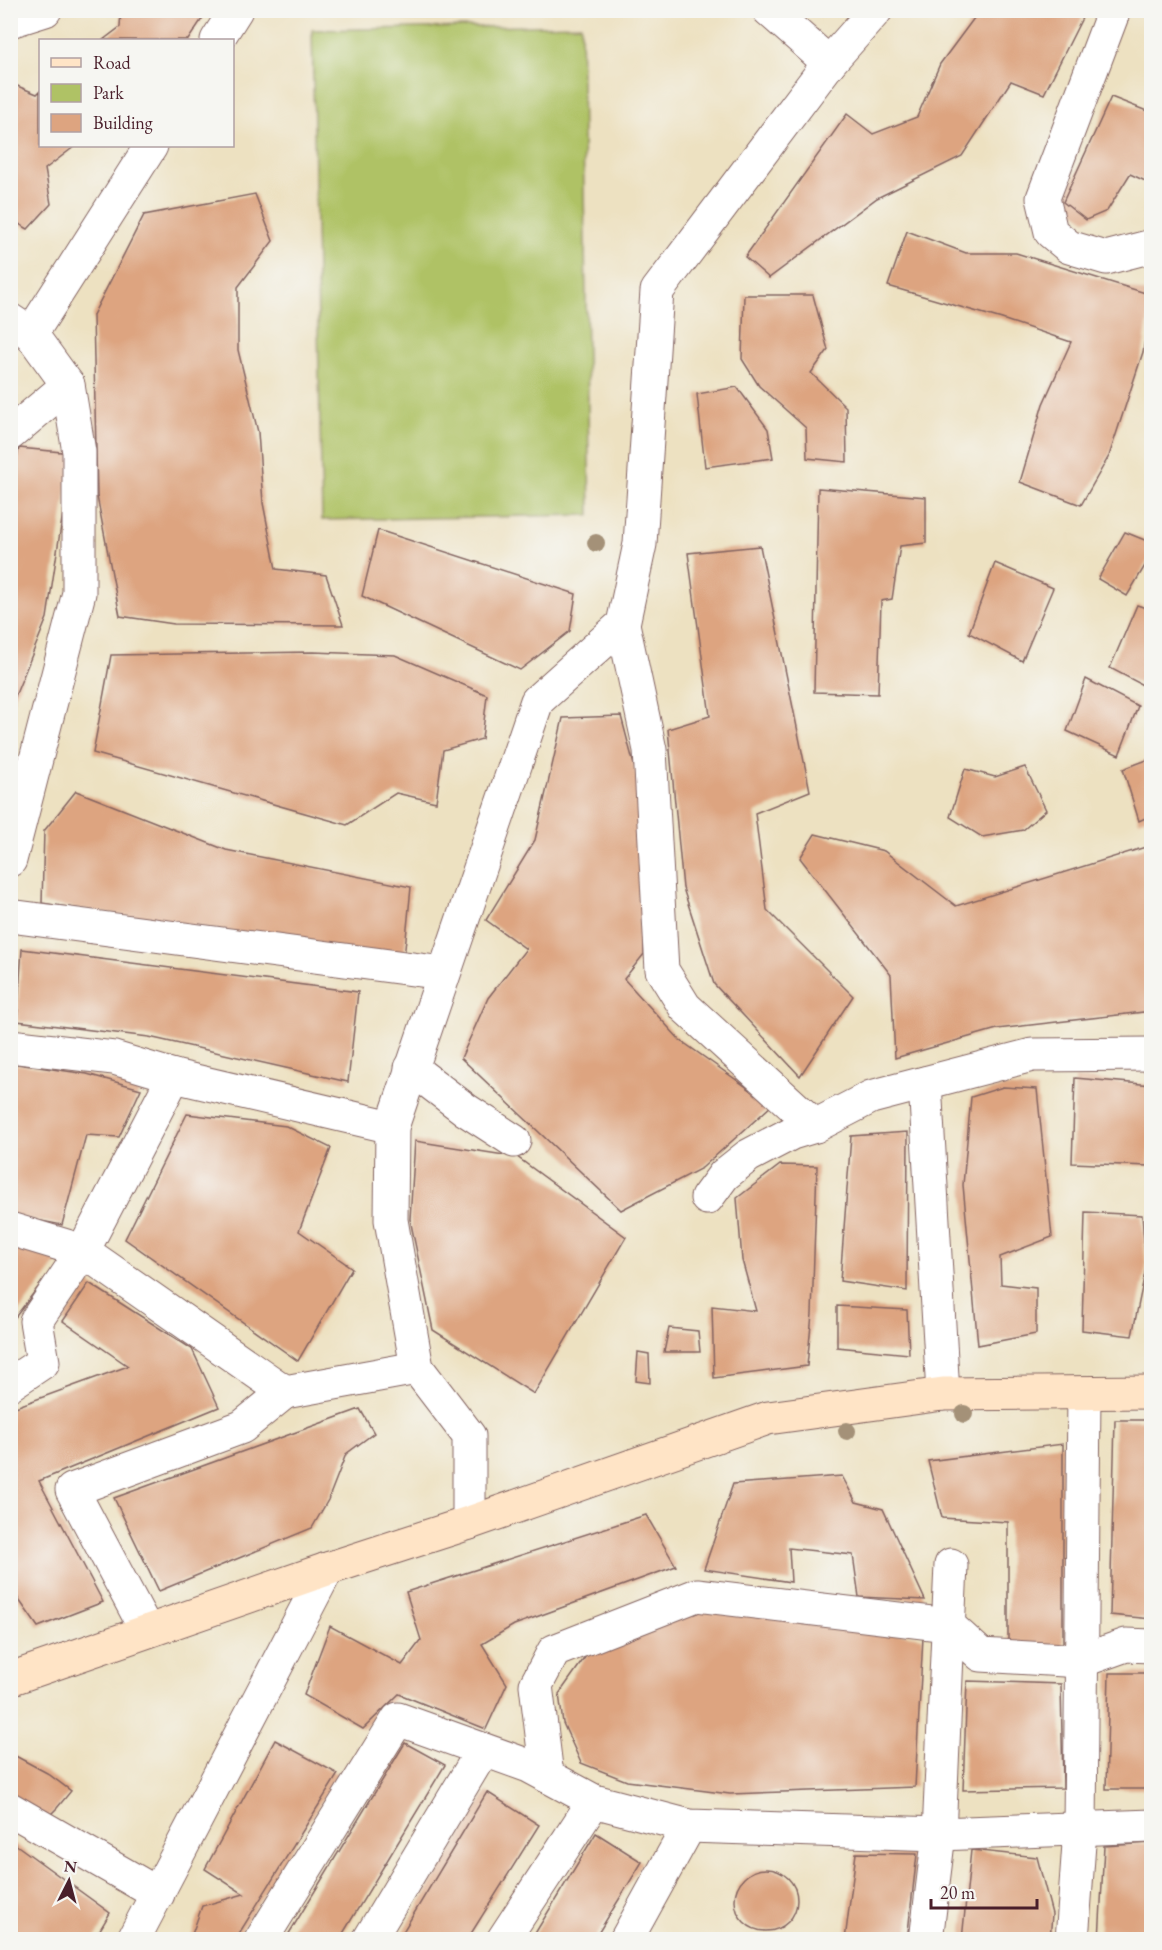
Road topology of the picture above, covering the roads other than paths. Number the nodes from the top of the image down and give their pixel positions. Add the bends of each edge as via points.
1 (45, 10) edge
2 (236, 10) edge
3 (769, 10) edge
4 (876, 10) edge
5 (1114, 10) edge
6 (10, 21) edge
7 (218, 39) edge
8 (829, 63) junction
9 (150, 147) edge
10 (1151, 251) edge
11 (21, 327) edge
12 (68, 385) junction
13 (10, 434) edge
14 (623, 624) junction
15 (10, 860) edge
16 (10, 916) edge
17 (443, 973) junction
18 (10, 1046) edge
19 (1152, 1054) edge
20 (411, 1068) junction
21 (174, 1076) junction
22 (925, 1083) junction
23 (815, 1126) junction
24 (392, 1127) junction
25 (514, 1142) dead end
26 (707, 1198) dead end
27 (10, 1229) edge
28 (83, 1251) junction
29 (417, 1368) junction
30 (10, 1384) edge
31 (285, 1392) junction
32 (1152, 1392) edge
33 (1084, 1393) junction
34 (943, 1394) junction
35 (470, 1523) junction
36 (951, 1565) dead end
37 (327, 1569) junction
38 (948, 1625) junction
39 (147, 1631) junction
40 (1152, 1646) edge
41 (1081, 1661) junction
42 (10, 1679) edge
43 (483, 1750) junction
44 (547, 1776) junction
45 (594, 1800) junction
46 (10, 1809) edge
47 (689, 1826) junction
48 (1152, 1826) edge
49 (1080, 1830) junction
50 (939, 1834) junction
51 (158, 1894) junction
52 (133, 1940) edge
53 (261, 1940) edge
54 (369, 1940) edge
55 (503, 1940) edge
56 (626, 1940) edge
57 (927, 1940) edge
58 (1072, 1940) edge

1 - 6 street
2 - 7 street
3 - 8 street
4 - 8 street
5 - 10 street via 1044,198 1051,232 1069,248 1106,258
8 - 14 street via 657,291 640,544
9 - 11 street
11 - 12 street
12 - 13 street
12 - 15 street via 79,452 79,593
14 - 17 street via 537,701
14 - 23 street via 650,750 662,970 685,1007
16 - 17 street
17 - 20 street
18 - 21 street via 114,1058
19 - 22 street via 1032,1055
20 - 24 street
20 - 25 street
21 - 24 street
21 - 28 street
22 - 23 street via 871,1097
22 - 34 street
23 - 26 street via 792,1133 748,1156 724,1175
24 - 29 street via 391,1220
27 - 28 street
28 - 30 street via 36,1321 43,1362
28 - 31 street
29 - 31 street
29 - 35 street via 469,1436
31 - 39 street via 242,1427 72,1490
32 - 33 street
33 - 34 street
33 - 41 street
34 - 35 street via 768,1418
35 - 37 street
36 - 38 street
37 - 39 street
37 - 51 street
38 - 41 street via 981,1655
38 - 44 street via 697,1595 554,1651 536,1685
38 - 50 street
39 - 42 street
40 - 41 street via 1126,1646
41 - 49 street
43 - 44 street
43 - 53 street via 398,1719
43 - 54 street
44 - 45 street
45 - 47 street
45 - 55 street
46 - 51 street
47 - 50 street
47 - 56 street
48 - 49 street
49 - 50 street
49 - 58 street
50 - 57 street
51 - 52 street

